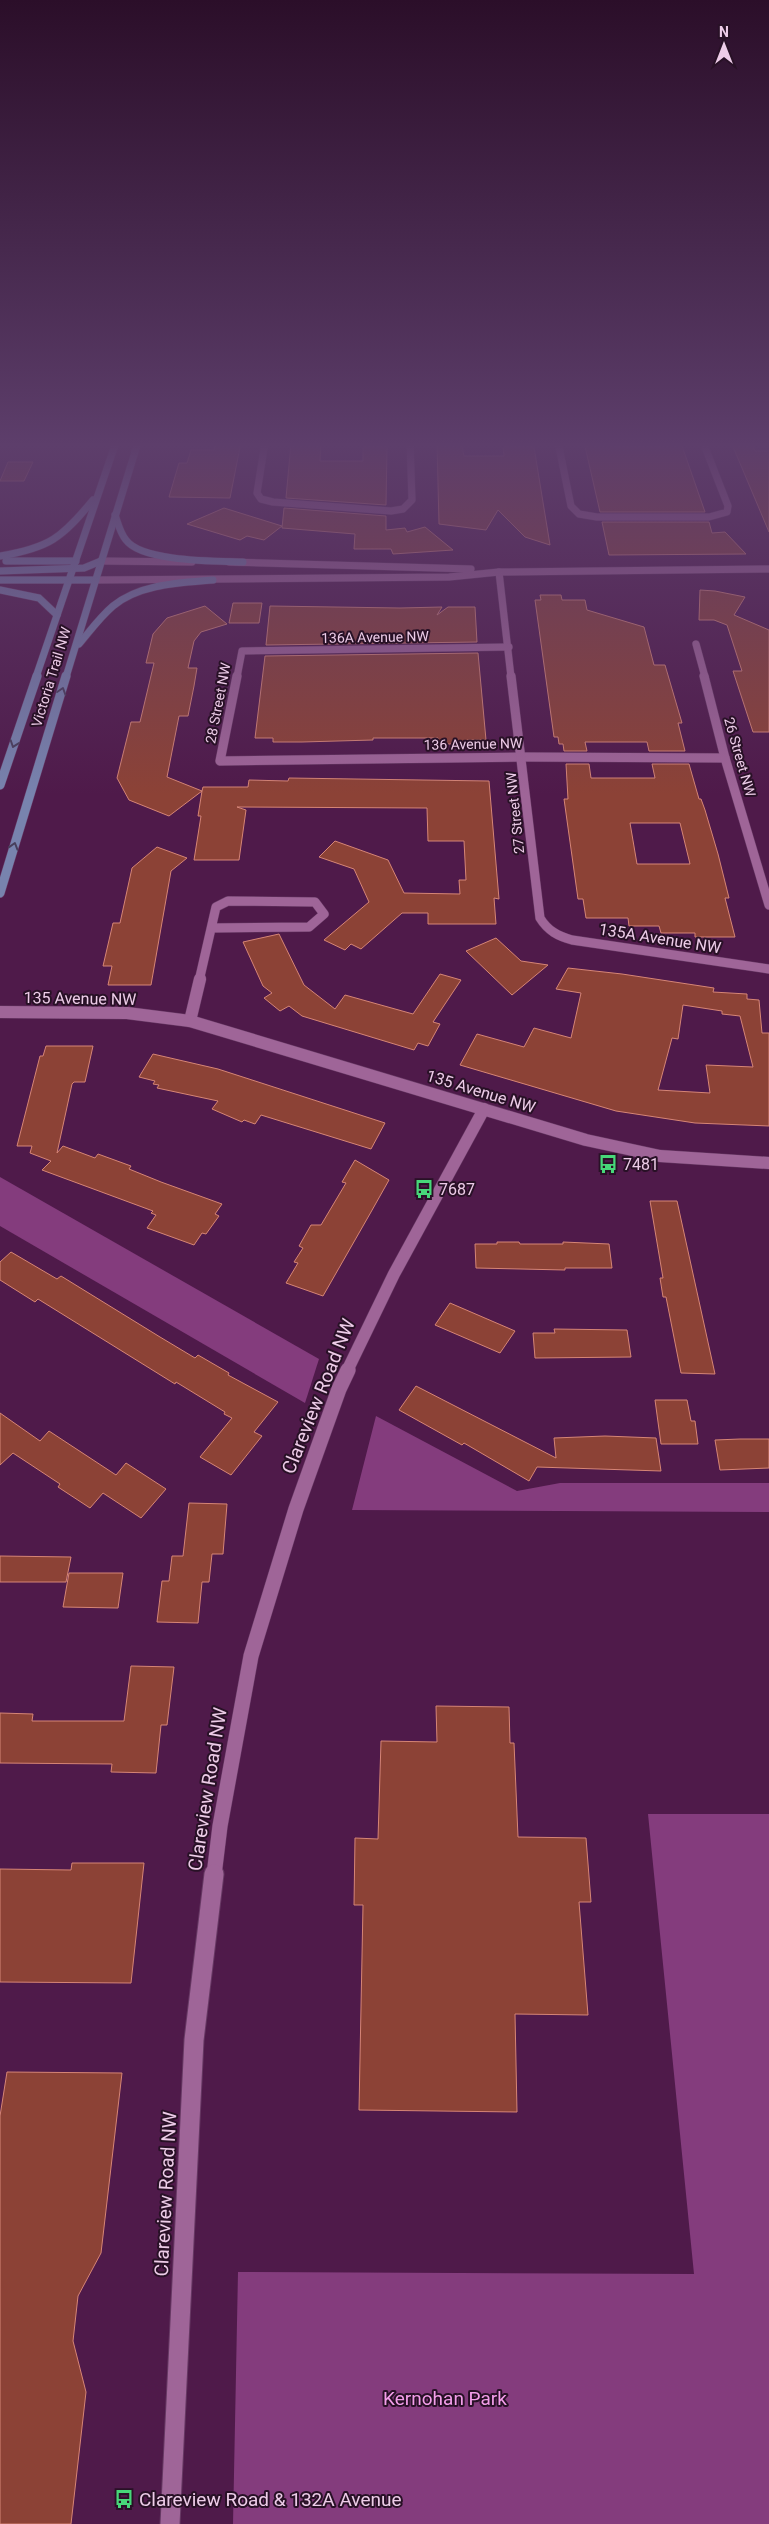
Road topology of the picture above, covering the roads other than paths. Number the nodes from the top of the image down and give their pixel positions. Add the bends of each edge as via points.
1 (217, 560) edge
2 (0, 561) edge
3 (76, 561) junction
4 (101, 561) junction
5 (243, 562) junction
6 (74, 569) junction
7 (769, 569) edge
8 (0, 571) edge
9 (499, 572) junction
10 (0, 580) edge
11 (69, 580) junction
12 (96, 580) junction
13 (213, 580) junction
14 (0, 590) edge
15 (58, 615) junction
16 (696, 644) dead end
17 (509, 647) junction
18 (75, 648) junction
19 (242, 651) joint
20 (523, 757) junction
21 (725, 758) junction
22 (220, 761) joint
23 (0, 785) edge
24 (0, 893) edge
25 (769, 905) edge
26 (212, 928) junction
27 (549, 930) joint
28 (769, 969) edge
29 (0, 1012) edge
30 (190, 1021) junction
31 (484, 1109) junction
32 (769, 1163) edge
33 (170, 2524) edge

1 - 5 main road
2 - 3 main road
3 - 4 main road
3 - 6 main road, Victoria Trail NW
4 - 5 street
4 - 6 main road
4 - 12 main road, Victoria Trail NW
5 - 9 street via 448,567
6 - 8 main road
6 - 11 main road, Victoria Trail NW
7 - 9 street
9 - 13 street via 449,577
9 - 17 street, 27 Street NW
10 - 11 main road
11 - 12 main road
11 - 15 main road, Victoria Trail NW
12 - 13 street
12 - 18 main road, Victoria Trail NW
13 - 18 main road via 162,586 125,598 106,613
14 - 15 main road via 40,597
15 -> 23 main road, Victoria Trail NW
16 - 21 street, 26 Street NW
17 - 19 street, 136A Avenue NW
17 - 20 street, 27 Street NW
24 -> 18 main road, Victoria Trail NW
19 - 22 street, 28 Street NW
20 - 21 street, 136 Avenue NW
20 - 22 street, 136 Avenue NW
20 - 27 street, 27 Street NW via 540,918
21 - 25 street, 26 Street NW
26 - 26 street via 216,907 228,901 315,902 324,914 309,927
26 - 30 street
27 - 28 street, 135A Avenue NW via 572,940
29 - 30 street, 135 Avenue NW via 127,1013
30 - 31 street, 135 Avenue NW
31 - 32 street, 135 Avenue NW via 586,1140 660,1156
31 - 33 street, Clareview Road NW via 394,1274 339,1389 296,1509 251,1656 220,1826 194,2040

